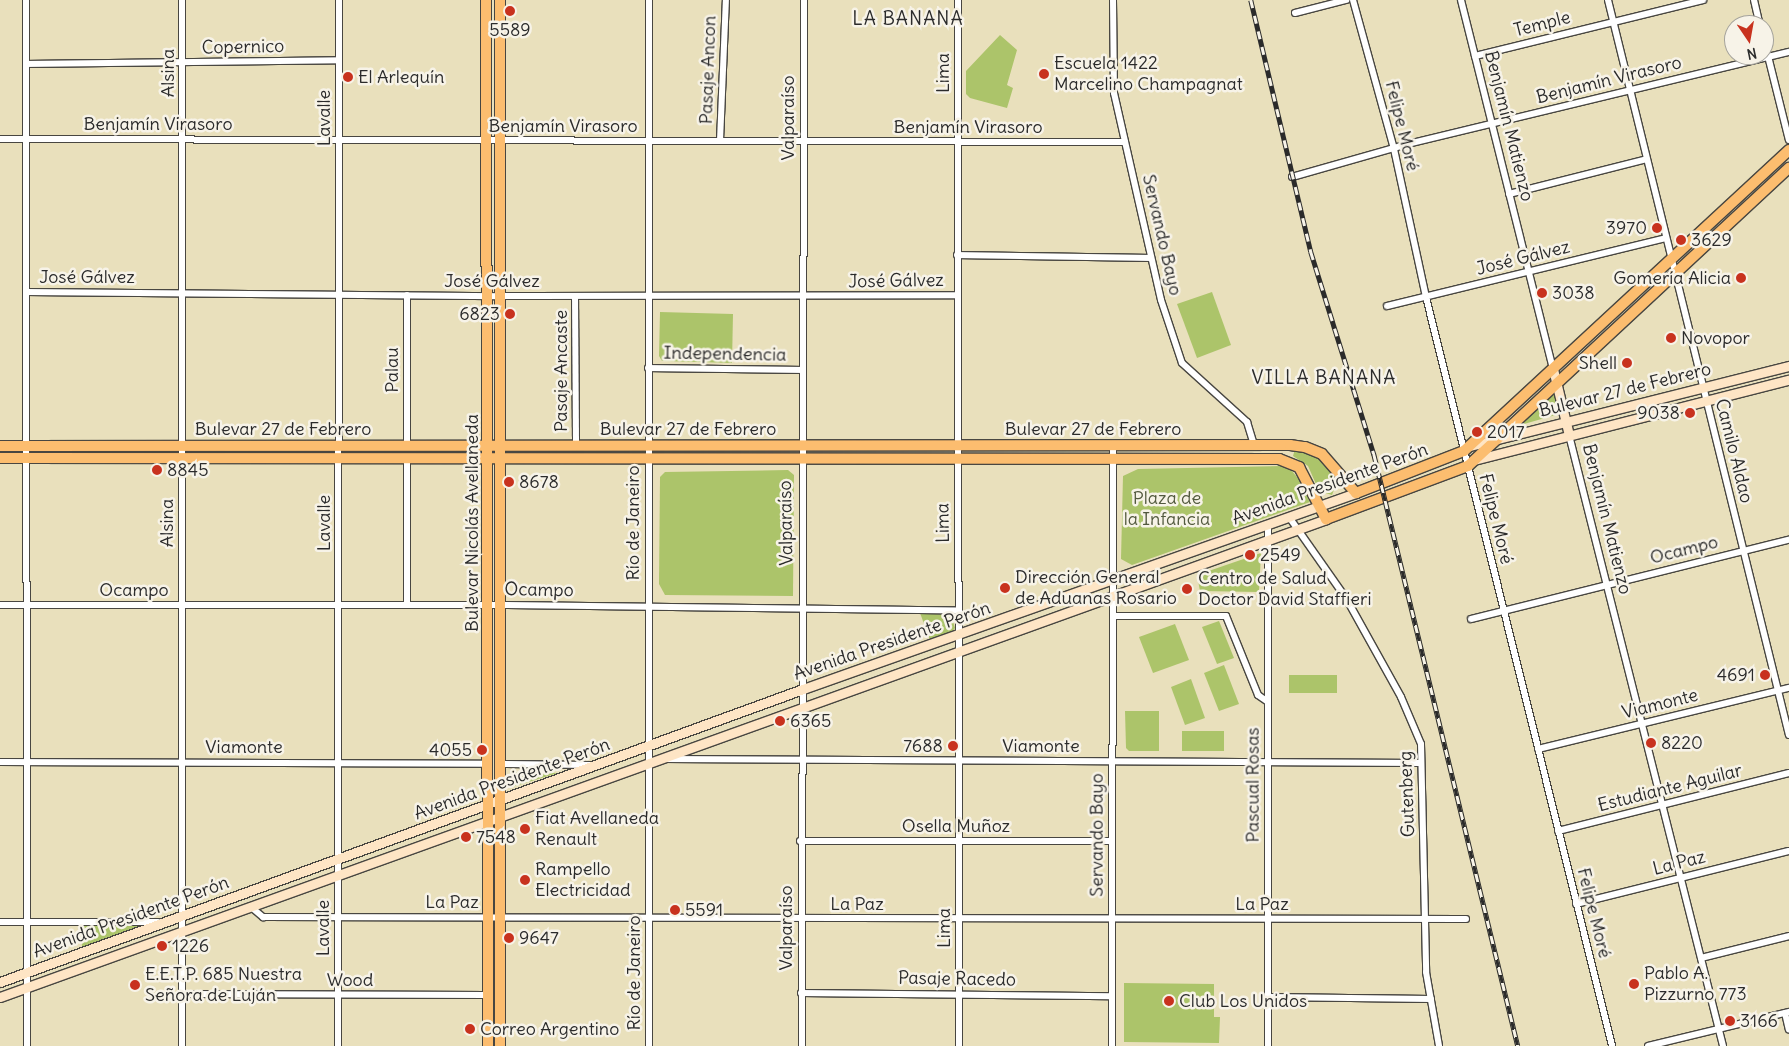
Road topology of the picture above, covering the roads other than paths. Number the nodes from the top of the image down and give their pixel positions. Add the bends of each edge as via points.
1 (26, 0) edge
2 (182, 0) edge
3 (339, 0) edge
4 (486, 0) edge
5 (500, 0) edge
6 (649, 0) edge
7 (726, 0) edge
8 (804, 0) edge
9 (958, 0) edge
10 (1113, 0) edge
11 (1346, 0) edge
12 (1353, 0) edge
13 (1461, 0) edge
14 (1608, 0) edge
15 (1703, 0) edge
16 (1754, 0) edge
17 (1295, 13) dead end
18 (1758, 15) edge
19 (1614, 22) junction
20 (1789, 52) edge
21 (1475, 56) junction
22 (1774, 56) edge
23 (339, 60) junction
24 (184, 63) junction
25 (27, 64) junction
26 (1736, 65) edge
27 (1770, 65) edge
28 (1630, 91) junction
29 (1492, 125) junction
30 (26, 138) junction
31 (0, 139) edge
32 (182, 139) junction
33 (339, 140) junction
34 (1789, 140) edge
35 (487, 141) junction
36 (500, 141) junction
37 (648, 141) junction
38 (720, 141) junction
39 (803, 141) junction
40 (958, 142) junction
41 (1125, 142) junction
42 (1394, 149) junction
43 (1789, 150) edge
44 (1647, 159) junction
45 (1789, 168) edge
46 (1292, 177) dead end
47 (1509, 194) junction
48 (1666, 238) junction
49 (957, 255) junction
50 (1150, 258) junction
51 (1672, 260) junction
52 (1529, 272) junction
53 (1675, 274) junction
54 (26, 292) junction
55 (182, 293) junction
56 (339, 294) junction
57 (406, 295) junction
58 (488, 296) junction
59 (500, 296) junction
60 (575, 296) junction
61 (648, 296) junction
62 (957, 296) junction
63 (1426, 297) junction
64 (803, 298) junction
65 (1387, 306) dead end
66 (1789, 366) edge
67 (648, 368) junction
68 (1553, 369) junction
69 (802, 370) junction
70 (1789, 380) edge
71 (1557, 384) junction
72 (1703, 387) junction
73 (1706, 401) junction
74 (1566, 421) junction
75 (1570, 435) junction
76 (1497, 439) junction
77 (648, 445) junction
78 (957, 445) junction
79 (1113, 445) junction
80 (1254, 445) junction
81 (0, 446) edge
82 (25, 446) junction
83 (182, 446) junction
84 (339, 446) junction
85 (407, 446) junction
86 (488, 446) junction
87 (500, 446) junction
88 (576, 446) junction
89 (800, 446) junction
90 (1467, 449) junction
91 (0, 458) edge
92 (25, 458) junction
93 (183, 459) junction
94 (339, 459) junction
95 (407, 460) junction
96 (488, 460) junction
97 (500, 460) junction
98 (648, 460) junction
99 (800, 460) junction
100 (957, 460) junction
101 (1114, 461) junction
102 (1471, 463) junction
103 (1356, 493) junction
104 (1320, 506) junction
105 (1289, 517) junction
106 (1326, 519) junction
107 (1268, 525) junction
108 (1297, 530) junction
109 (1789, 540) edge
110 (1268, 541) junction
111 (1744, 551) junction
112 (1114, 580) junction
113 (1607, 585) junction
114 (1112, 596) junction
115 (0, 605) edge
116 (26, 605) junction
117 (182, 605) junction
118 (339, 605) junction
119 (408, 605) junction
120 (488, 605) junction
121 (500, 605) junction
122 (648, 607) junction
123 (802, 609) junction
124 (958, 611) junction
125 (1504, 611) junction
126 (1113, 616) junction
127 (1471, 619) dead end
128 (959, 634) junction
129 (959, 650) junction
130 (1789, 688) edge
131 (803, 689) junction
132 (1778, 690) junction
133 (1268, 702) junction
134 (803, 706) junction
135 (1642, 723) junction
136 (1789, 735) edge
137 (648, 747) junction
138 (1538, 749) junction
139 (661, 759) junction
140 (800, 760) junction
141 (959, 761) junction
142 (1112, 761) junction
143 (0, 762) edge
144 (26, 762) junction
145 (182, 762) junction
146 (339, 762) junction
147 (1268, 762) junction
148 (1421, 763) junction
149 (488, 764) junction
150 (500, 764) junction
151 (648, 764) junction
152 (598, 765) junction
153 (1789, 773) edge
154 (500, 801) junction
155 (488, 805) junction
156 (1663, 805) junction
157 (500, 817) junction
158 (488, 821) junction
159 (1558, 831) junction
160 (959, 840) junction
161 (800, 841) junction
162 (1112, 841) junction
163 (1789, 851) edge
164 (339, 859) junction
165 (338, 875) junction
166 (1681, 878) junction
167 (1576, 904) junction
168 (251, 907) junction
169 (182, 916) junction
170 (338, 917) junction
171 (487, 918) junction
172 (500, 918) junction
173 (649, 918) junction
174 (801, 918) junction
175 (959, 919) junction
176 (1112, 919) junction
177 (1268, 919) junction
178 (1425, 919) junction
179 (1466, 919) dead end
180 (0, 922) edge
181 (27, 922) junction
182 (165, 922) junction
183 (182, 932) junction
184 (1789, 936) edge
185 (1701, 958) junction
186 (28, 972) junction
187 (0, 982) edge
188 (27, 987) junction
189 (801, 993) junction
190 (182, 994) junction
191 (487, 994) junction
192 (959, 994) junction
193 (338, 995) junction
194 (1112, 996) junction
195 (0, 997) edge
196 (1268, 997) junction
197 (1431, 999) junction
198 (1787, 1012) edge
199 (1719, 1028) junction
200 (1789, 1030) edge
201 (27, 1046) edge
202 (182, 1046) edge
203 (338, 1046) edge
204 (488, 1046) edge
205 (500, 1046) edge
206 (649, 1046) edge
207 (802, 1046) edge
208 (960, 1046) edge
209 (1112, 1046) edge
210 (1268, 1046) edge
211 (1439, 1046) edge
212 (1612, 1046) edge
213 (1648, 1046) edge
214 (1723, 1046) edge

1 - 25 street
2 - 24 street, Alsina
3 - 23 street, Lavalle
4 - 35 main road, Bulevar Nicolás Avellaneda
5 - 36 main road, Bulevar Nicolás Avellaneda
6 - 37 street, Río de Janeiro
7 - 38 street, Pasaje Ancon
8 - 39 street, Valparaíso
9 - 40 street, Lima
10 - 41 street, Servando Bayo via 1114,93
11 - 17 street
12 - 42 street, Felipe Moré
13 - 21 street, Benjamín Matienzo
14 - 19 street, Camilo Aldao
15 - 19 street, Temple
16 - 18 street
19 - 21 street, Temple
19 - 28 street, Camilo Aldao
20 - 22 street, Benjamín Virasoro
21 - 29 street, Benjamín Matienzo
23 - 24 street, Copernico
23 - 33 street, Lavalle
24 - 25 street, Copernico
24 - 32 street, Alsina
25 - 30 street
26 - 28 street, Benjamín Virasoro
27 - 34 street
28 - 29 street, Benjamín Virasoro
28 - 44 street, Camilo Aldao
29 - 42 street, Benjamín Virasoro
29 - 47 street, Benjamín Matienzo
30 - 31 street, Benjamín Virasoro
30 - 32 street, Benjamín Virasoro
30 - 54 street
32 - 33 street, Benjamín Virasoro
32 - 55 street, Alsina
33 - 35 street, Benjamín Virasoro
33 - 56 street, Lavalle
35 - 36 street, Benjamín Virasoro
35 - 58 main road, Bulevar Nicolás Avellaneda
36 - 37 street, Benjamín Virasoro
36 - 59 main road, Bulevar Nicolás Avellaneda
37 - 38 street, Benjamín Virasoro
37 - 61 street, Río de Janeiro
38 - 39 street, Benjamín Virasoro
39 - 40 street, Benjamín Virasoro
39 - 64 street, Valparaíso
40 - 41 street, Benjamín Virasoro
40 - 49 street, Lima
41 - 50 street, Servando Bayo
42 - 46 street, Benjamín Virasoro
42 - 63 street, Felipe Moré
43 - 51 main road, Avenida Presidente Perón
44 - 47 street
44 - 48 street, Camilo Aldao
45 - 53 main road, Avenida Presidente Perón
47 - 52 street, Benjamín Matienzo
48 - 51 street, Camilo Aldao
48 - 52 street, José Gálvez
49 - 50 street, José Gálvez
49 - 62 street, Lima
50 - 80 street, Servando Bayo via 1182,363 1247,422
51 - 53 street, Camilo Aldao
51 - 68 main road, Avenida Presidente Perón
52 - 63 street, José Gálvez
52 - 68 street, Benjamín Matienzo
53 - 71 main road, Avenida Presidente Perón
53 - 72 street, Camilo Aldao
54 - 55 street, José Gálvez
54 - 82 street
55 - 56 street, José Gálvez
55 - 83 street, Alsina
56 - 57 street, José Gálvez
56 - 84 street, Lavalle
57 - 58 street, José Gálvez
57 - 85 street, Palau
58 - 59 street, José Gálvez
58 - 86 main road, Bulevar Nicolás Avellaneda
59 - 60 street, José Gálvez
59 - 87 main road, Bulevar Nicolás Avellaneda
60 - 61 street, José Gálvez
60 - 88 street, Pasaje Ancaste
61 - 64 street, José Gálvez
61 - 67 street, Río de Janeiro
62 - 64 street, José Gálvez
62 - 78 street, Lima
63 - 65 street, José Gálvez
63 - 90 street, Felipe Moré
64 - 69 street, Valparaíso
66 - 72 main road, Bulevar 27 de Febrero
67 - 69 street, Independencia
67 - 77 street, Río de Janeiro
68 - 71 main road, Benjamín Matienzo
68 - 90 main road, Avenida Presidente Perón
69 - 89 street, Valparaíso
70 - 73 main road, Bulevar 27 de Febrero
71 - 74 main road, Benjamín Matienzo
71 - 76 main road, Avenida Presidente Perón
72 - 73 street, Camilo Aldao
72 - 74 main road, Bulevar 27 de Febrero
73 - 75 main road, Bulevar 27 de Febrero
73 - 111 street, Camilo Aldao
74 - 75 main road, Benjamín Matienzo
74 - 76 main road, Bulevar 27 de Febrero
75 - 102 main road, Bulevar 27 de Febrero
75 - 113 street, Benjamín Matienzo
76 - 90 main road, Bulevar 27 de Febrero
76 - 102 main road, Avenida Presidente Perón
77 - 88 main road, Bulevar 27 de Febrero
77 - 89 main road, Bulevar 27 de Febrero
77 - 98 street, Río de Janeiro
78 - 79 main road, Bulevar 27 de Febrero
78 - 89 main road, Bulevar 27 de Febrero
78 - 100 street, Lima
79 - 80 main road, Bulevar 27 de Febrero
79 - 101 street, Servando Bayo
80 - 103 main road, Bulevar 27 de Febrero via 1305,447 1322,454
81 - 82 main road, Bulevar 27 de Febrero
82 - 83 main road, Bulevar 27 de Febrero
82 - 92 street
83 - 84 main road, Bulevar 27 de Febrero
83 - 93 street, Alsina
84 - 85 main road, Bulevar 27 de Febrero
84 - 94 street, Lavalle
85 - 86 main road, Bulevar 27 de Febrero
86 - 87 main road, Bulevar 27 de Febrero
86 - 96 main road, Bulevar Nicolás Avellaneda
87 - 88 main road, Bulevar 27 de Febrero
87 - 97 main road, Bulevar Nicolás Avellaneda
89 - 99 street, Valparaíso
90 - 102 street, Felipe Moré
90 - 103 main road, Avenida Presidente Perón
91 - 92 main road, Bulevar 27 de Febrero
92 - 93 main road, Bulevar 27 de Febrero
92 - 116 street
93 - 94 main road, Bulevar 27 de Febrero
93 - 117 street, Alsina
94 - 95 main road, Bulevar 27 de Febrero
94 - 118 street, Lavalle
95 - 96 main road, Bulevar 27 de Febrero
95 - 119 street
96 - 97 main road, Bulevar 27 de Febrero
96 - 120 main road, Bulevar Nicolás Avellaneda
97 - 98 main road, Bulevar 27 de Febrero
97 - 121 main road, Bulevar Nicolás Avellaneda
98 - 99 main road, Bulevar 27 de Febrero
98 - 122 street, Río de Janeiro
99 - 100 main road, Bulevar 27 de Febrero
99 - 123 street, Valparaíso
100 - 101 main road, Bulevar 27 de Febrero
100 - 124 street, Lima
101 - 104 main road, Bulevar 27 de Febrero via 1290,461 1307,478
101 - 112 street, Servando Bayo
102 - 106 main road, Avenida Presidente Perón
102 - 125 street, Felipe Moré
103 - 104 main road, Avenida Presidente Perón
104 - 105 main road, Avenida Presidente Perón
104 - 106 main road, Bulevar 27 de Febrero
105 - 107 main road, Avenida Presidente Perón
105 - 108 street, Gutenberg
106 - 108 main road, Avenida Presidente Perón
107 - 110 street, Pascual Rosas
107 - 112 main road, Avenida Presidente Perón
108 - 110 main road, Avenida Presidente Perón
108 - 148 street, Gutenberg via 1346,598 1401,697 1421,744
109 - 111 street, Ocampo
110 - 114 main road, Avenida Presidente Perón
110 - 133 street, Pascual Rosas
111 - 113 street, Ocampo
111 - 132 street, Camilo Aldao
112 - 114 street, Servando Bayo
112 - 128 main road, Avenida Presidente Perón
113 - 125 street, Ocampo
113 - 135 street, Benjamín Matienzo
114 - 126 street, Servando Bayo
114 - 129 main road, Avenida Presidente Perón
115 - 116 street, Ocampo
116 - 117 street, Ocampo
116 - 144 street
117 - 118 street, Ocampo
117 - 145 street, Alsina
118 - 119 street, Ocampo
118 - 146 street, Lavalle
119 - 120 street, Ocampo
120 - 121 street, Ocampo
120 - 149 main road, Bulevar Nicolás Avellaneda
121 - 122 street, Ocampo
121 - 150 main road, Bulevar Nicolás Avellaneda
122 - 123 street, Ocampo
122 - 137 street, Río de Janeiro
123 - 124 street, Ocampo
123 - 131 street, Valparaíso
124 - 128 street, Lima
125 - 127 street, Ocampo
125 - 138 street, Felipe Moré
126 - 133 street via 1226,616 1258,695
126 - 142 street, Servando Bayo
128 - 129 street, Lima
128 - 131 main road, Avenida Presidente Perón
129 - 134 main road, Avenida Presidente Perón
129 - 141 street, Lima
130 - 132 street, Viamonte
131 - 134 street, Valparaíso
131 - 137 main road, Avenida Presidente Perón
132 - 135 street, Viamonte
132 - 136 street, Camilo Aldao
133 - 147 street, Pascual Rosas
134 - 139 main road, Avenida Presidente Perón
134 - 140 street, Valparaíso
135 - 138 street, Viamonte
135 - 156 street, Benjamín Matienzo
137 - 151 street, Río de Janeiro
137 - 152 main road, Avenida Presidente Perón
138 - 159 street, Felipe Moré
139 - 140 street, Viamonte
139 - 151 main road, Avenida Presidente Perón
140 - 141 street, Viamonte
140 - 161 street, Valparaíso
141 - 142 street, Viamonte
141 - 160 street, Lima
142 - 147 street, Viamonte
142 - 162 street, Servando Bayo
143 - 144 street, Viamonte
144 - 145 street, Viamonte
144 - 181 street
145 - 146 street, Viamonte
145 - 169 street, Alsina
146 - 149 street, Viamonte
146 - 164 street, Lavalle
147 - 148 street, Viamonte
147 - 177 street, Pascual Rosas
148 - 178 street, Gutenberg
149 - 155 main road, Bulevar Nicolás Avellaneda
150 - 152 street
150 - 154 main road, Bulevar Nicolás Avellaneda
151 - 157 main road, Avenida Presidente Perón
151 - 173 street, Río de Janeiro
152 - 154 main road, Avenida Presidente Perón
153 - 156 street, Estudiante Aguilar
154 - 155 main road, Avenida Presidente Perón
154 - 157 main road, Bulevar Nicolás Avellaneda
155 - 158 main road, Bulevar Nicolás Avellaneda
155 - 164 main road, Avenida Presidente Perón
156 - 159 street, Estudiante Aguilar
156 - 166 street, Benjamín Matienzo
157 - 158 main road, Avenida Presidente Perón
157 - 172 main road, Bulevar Nicolás Avellaneda
158 - 165 main road, Avenida Presidente Perón
158 - 171 main road, Bulevar Nicolás Avellaneda
159 - 167 street, Felipe Moré
160 - 161 street, Osella Muñoz
160 - 162 street, Osella Muñoz
160 - 175 street, Lima
161 - 174 street, Valparaíso
162 - 176 street, Servando Bayo
163 - 166 street, La Paz
164 - 165 street, Lavalle
164 - 169 main road, Avenida Presidente Perón
165 - 168 main road, Avenida Presidente Perón
165 - 170 street, Lavalle
166 - 167 street, La Paz
166 - 185 street, Benjamín Matienzo
167 - 212 street, Felipe Moré
168 - 170 street, La Paz via 263,917
168 - 183 main road, Avenida Presidente Perón
169 - 182 main road, Avenida Presidente Perón
169 - 183 street, Alsina
170 - 171 street, La Paz
170 - 193 street, Lavalle
171 - 172 street, La Paz
171 - 191 main road, Bulevar Nicolás Avellaneda
172 - 173 street, La Paz
172 - 205 main road, Bulevar Nicolás Avellaneda
173 - 174 street, La Paz
173 - 206 street, Río de Janeiro
174 - 175 street, La Paz
174 - 189 street, Valparaíso
175 - 176 street, La Paz
175 - 192 street, Lima
176 - 177 street, La Paz
176 - 194 street, Servando Bayo
177 - 178 street, La Paz
177 - 196 street, Pascual Rosas
178 - 179 street, La Paz
178 - 197 street, Gutenberg via 1426,972
180 - 181 street
181 - 182 street
181 - 186 street
182 - 186 main road, Avenida Presidente Perón
183 - 188 main road, Avenida Presidente Perón
183 - 190 street, Alsina
184 - 185 street
185 - 199 street, Benjamín Matienzo
186 - 187 main road, Avenida Presidente Perón
186 - 188 street
188 - 195 main road, Avenida Presidente Perón
188 - 201 street
189 - 192 street, Pasaje Racedo
189 - 207 street, Valparaíso
190 - 193 street, Wood
190 - 202 street, Alsina
191 - 193 street, Wood
191 - 204 main road, Bulevar Nicolás Avellaneda
192 - 194 street, Pasaje Racedo
192 - 208 street, Lima
193 - 203 street, Lavalle
194 - 209 street, Servando Bayo
196 - 197 street
196 - 210 street, Pascual Rosas
197 - 211 street, Gutenberg
198 - 199 street
198 - 200 street
199 - 213 street
199 - 214 street, Benjamín Matienzo

